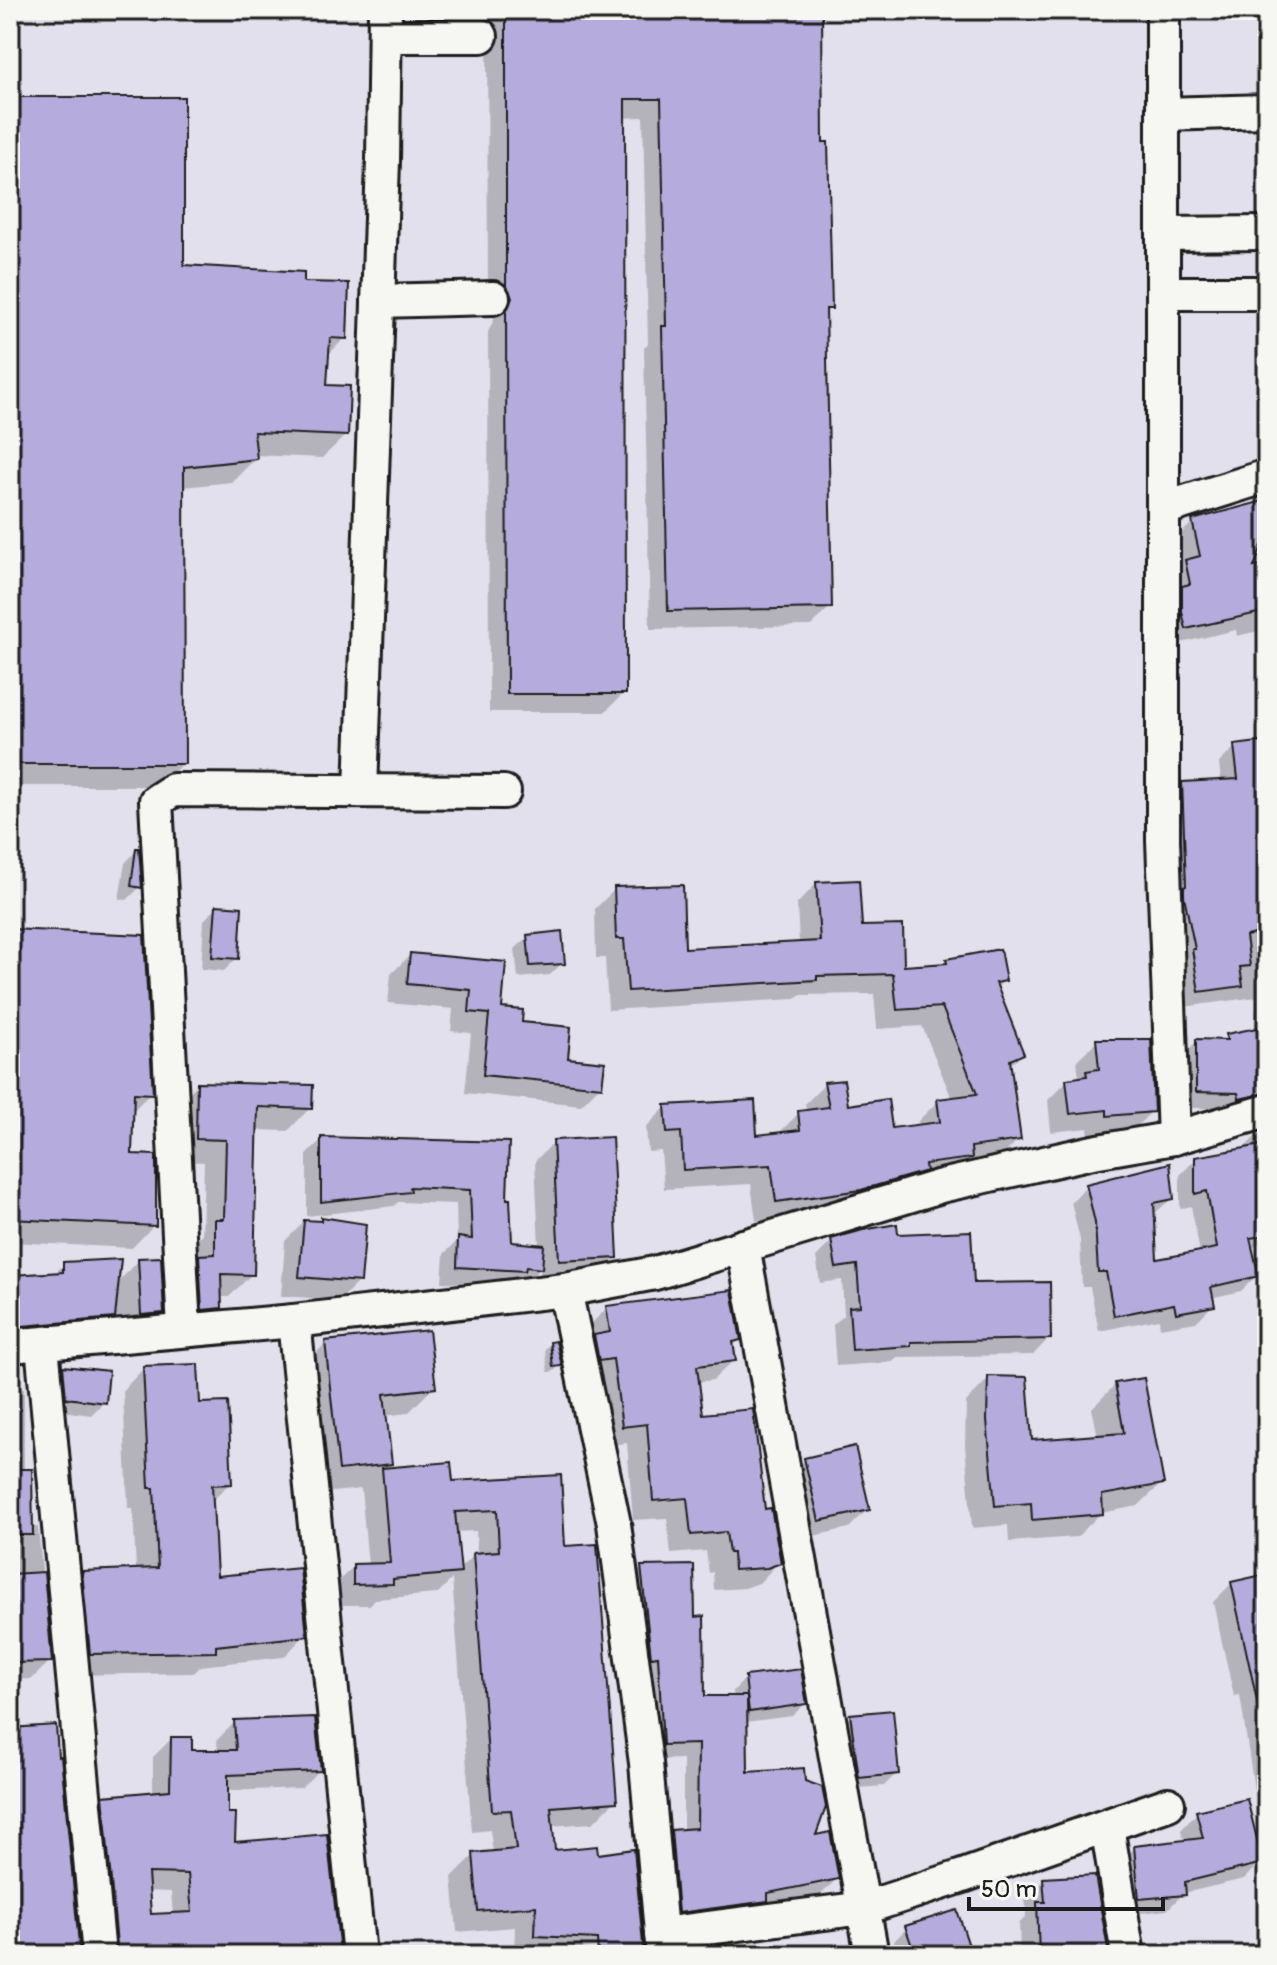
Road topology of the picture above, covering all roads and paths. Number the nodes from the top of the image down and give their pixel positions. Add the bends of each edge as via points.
1 (1163, 10) edge
2 (385, 23) edge
3 (481, 36) dead end
4 (1267, 111) edge
5 (1163, 114) junction
6 (1267, 233) edge
7 (1163, 234) junction
8 (1163, 293) junction
9 (1267, 293) edge
10 (493, 298) dead end
11 (378, 301) junction
12 (1267, 476) edge
13 (1163, 509) junction
14 (361, 791) junction
15 (504, 792) dead end
16 (1267, 1111) edge
17 (1174, 1138) junction
18 (743, 1246) junction
19 (565, 1290) junction
20 (294, 1321) junction
21 (184, 1329) junction
22 (42, 1345) junction
23 (10, 1346) edge
24 (1168, 1804) dead end
25 (1107, 1826) junction
26 (864, 1908) junction
27 (662, 1944) edge
28 (99, 1955) edge
29 (359, 1955) edge
30 (872, 1955) edge
31 (1128, 1955) edge

1 - 5 street
2 - 3 street
2 - 11 street
4 - 5 street
5 - 7 street
6 - 7 street
7 - 8 street
8 - 9 street
8 - 13 street
10 - 11 street
11 - 14 street
12 - 13 street
13 - 17 street via 1163,840
14 - 15 street
14 - 21 street via 173,790 156,801
16 - 17 street
17 - 18 street via 941,1186
18 - 19 street via 655,1273
18 - 26 street
19 - 20 street
19 - 27 street via 614,1524 646,1763
20 - 21 street
20 - 29 street
21 - 22 street
22 - 23 street
22 - 28 street
24 - 25 street
25 - 26 street
25 - 31 street
26 - 27 street
26 - 30 street

